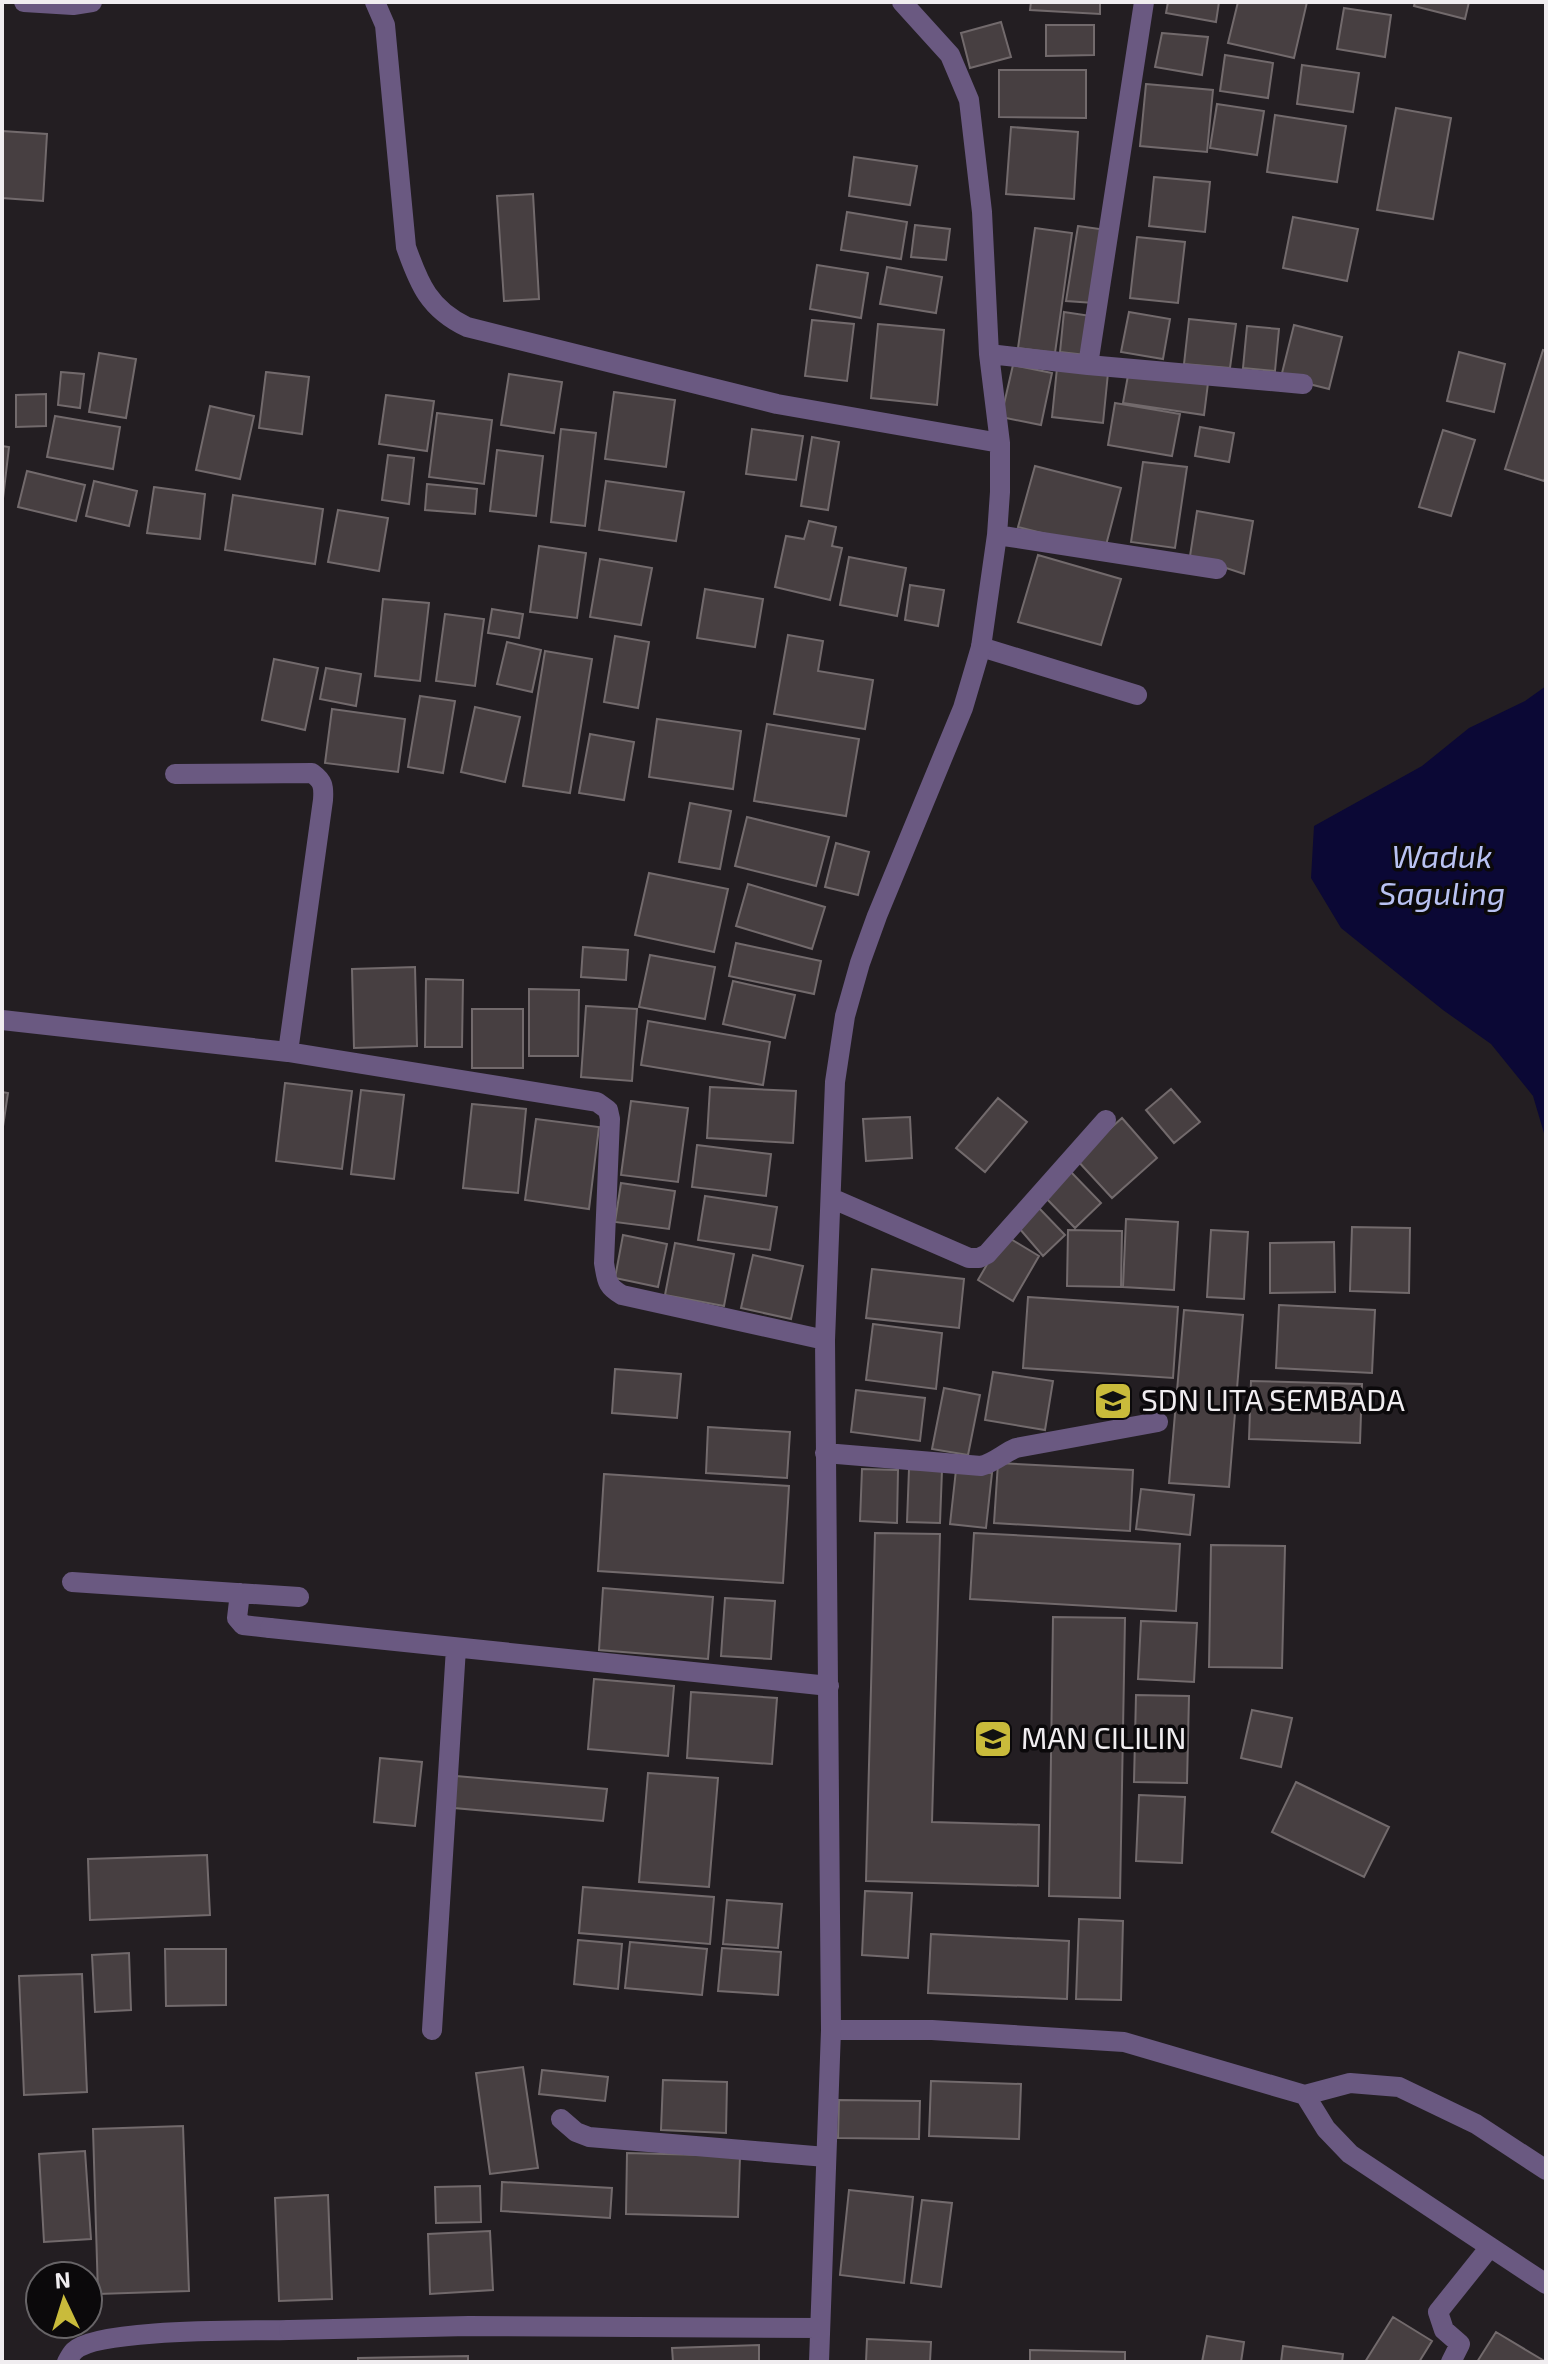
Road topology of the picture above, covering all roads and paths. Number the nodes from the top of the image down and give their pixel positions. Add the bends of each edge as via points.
1 (24, 2) edge
2 (92, 2) edge
3 (375, 2) edge
4 (902, 2) edge
5 (1144, 2) edge
6 (989, 354) junction
7 (1088, 365) junction
8 (1303, 384) dead end
9 (1000, 443) junction
10 (997, 535) junction
11 (1217, 569) dead end
12 (981, 647) junction
13 (1137, 695) dead end
14 (175, 774) dead end
15 (2, 1020) edge
16 (288, 1052) junction
17 (1106, 1120) dead end
18 (831, 1198) junction
19 (825, 1340) junction
20 (1158, 1422) dead end
21 (825, 1453) junction
22 (72, 1582) dead end
23 (240, 1593) junction
24 (299, 1597) dead end
25 (456, 1648) junction
26 (829, 1686) junction
27 (432, 2030) dead end
28 (831, 2030) junction
29 (1305, 2095) junction
30 (561, 2119) dead end
31 (826, 2157) junction
32 (1546, 2170) edge
33 (1490, 2247) junction
34 (1546, 2284) edge
35 (820, 2328) junction
36 (67, 2362) edge
37 (819, 2362) edge
38 (1451, 2362) edge

1 - 2 street
3 - 9 street via 385,25 406,247 430,299 448,318 777,404
4 - 6 street via 950,55 969,100 982,212
5 - 7 street
6 - 7 street
6 - 9 street
7 - 8 street
9 - 10 street
10 - 11 street
10 - 12 street
12 - 13 street
12 - 18 street via 963,708 877,916 845,1016 835,1082
14 - 16 street via 312,773 324,786
15 - 16 street
16 - 19 street via 597,1102 610,1119 604,1263 612,1290
17 - 18 street via 979,1258
18 - 19 street
19 - 21 street
20 - 21 street via 1016,1448 981,1466
21 - 26 street
22 - 23 street
23 - 24 street
23 - 25 street via 237,1618 243,1625
25 - 26 street
25 - 27 street
26 - 28 street
28 - 29 street via 932,2030 1124,2042
28 - 31 street
29 - 32 street via 1350,2083 1399,2087 1476,2124
29 - 33 street via 1350,2154
30 - 31 street via 589,2137
31 - 35 street
33 - 34 street
33 - 38 street via 1438,2312 1444,2330 1460,2344
35 - 36 street via 469,2326 132,2334 94,2341 74,2350
35 - 37 street

